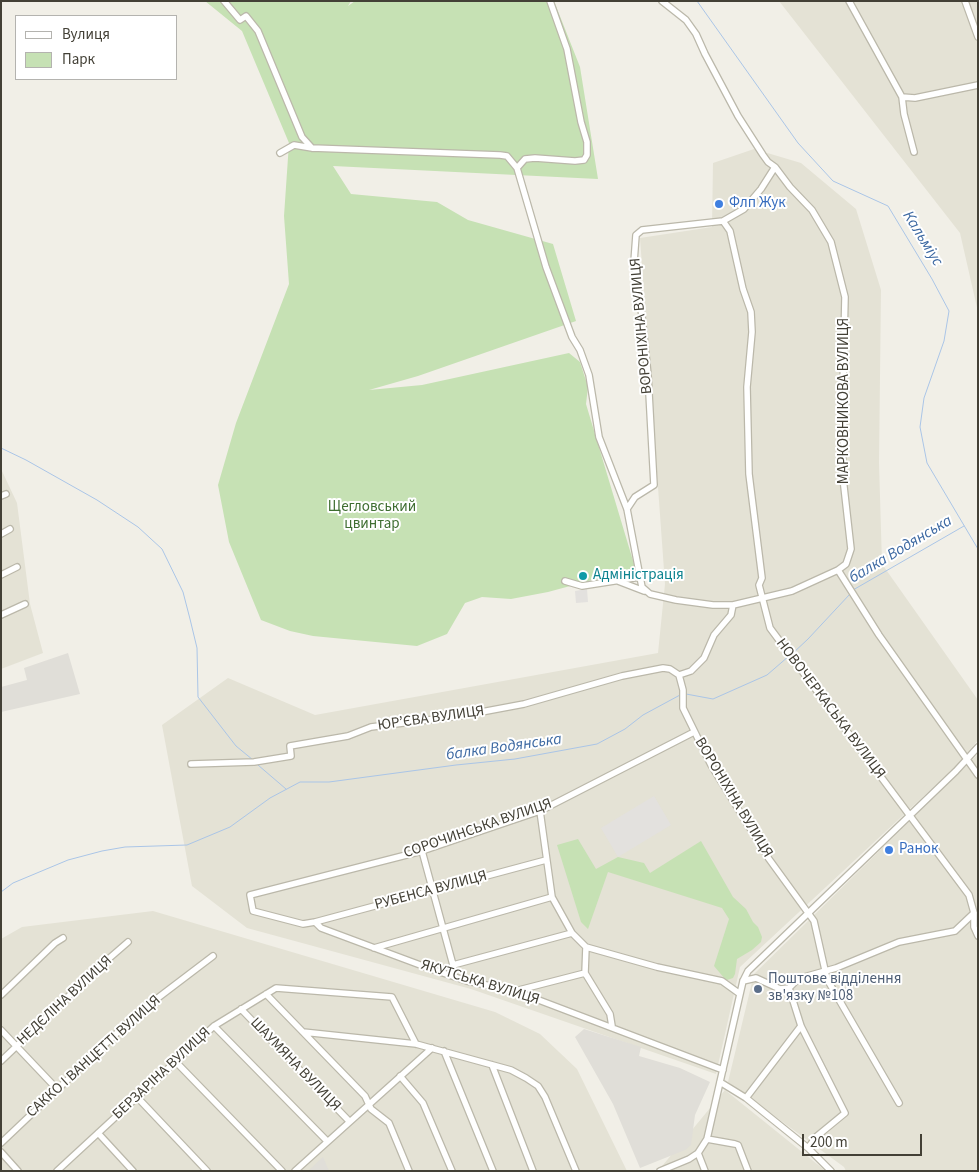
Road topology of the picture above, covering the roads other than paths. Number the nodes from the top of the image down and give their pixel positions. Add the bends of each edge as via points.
1 (224, 1) edge
2 (550, 1) edge
3 (662, 1) edge
4 (849, 1) edge
5 (965, 1) edge
6 (978, 37) edge
7 (978, 86) edge
8 (902, 97) junction
9 (312, 148) junction
10 (914, 152) dead end
11 (280, 153) dead end
12 (775, 167) junction
13 (517, 168) junction
14 (723, 221) junction
15 (627, 509) junction
16 (10, 530) dead end
17 (1, 534) edge
18 (17, 567) dead end
19 (838, 570) junction
20 (1, 575) edge
21 (640, 577) junction
22 (616, 580) junction
23 (565, 581) dead end
24 (650, 594) junction
25 (763, 599) junction
26 (24, 604) dead end
27 (733, 605) junction
28 (1, 615) edge
29 (679, 674) junction
30 (694, 732) junction
31 (978, 747) edge
32 (966, 760) junction
33 (191, 764) dead end
34 (978, 775) edge
35 (540, 811) junction
36 (910, 815) junction
37 (422, 851) junction
38 (546, 860) junction
39 (433, 890) junction
40 (250, 895) joint
41 (552, 897) junction
42 (808, 913) junction
43 (974, 913) junction
44 (315, 922) junction
45 (443, 928) junction
46 (572, 933) junction
47 (978, 936) edge
48 (63, 938) dead end
49 (128, 942) dead end
50 (586, 947) junction
51 (374, 948) junction
52 (213, 956) dead end
53 (452, 965) junction
54 (825, 971) junction
55 (585, 973) junction
56 (451, 975) junction
57 (743, 981) junction
58 (789, 988) junction
59 (515, 991) junction
60 (266, 994) junction
61 (740, 994) junction
62 (1, 995) edge
63 (241, 1009) junction
64 (214, 1026) junction
65 (612, 1026) junction
66 (801, 1026) junction
67 (1, 1030) edge
68 (302, 1032) junction
69 (416, 1044) junction
70 (17, 1046) junction
71 (432, 1048) junction
72 (444, 1051) junction
73 (1, 1061) edge
74 (175, 1061) junction
75 (492, 1065) junction
76 (723, 1070) junction
77 (400, 1076) junction
78 (720, 1082) junction
79 (57, 1090) junction
80 (137, 1097) junction
81 (746, 1098) junction
82 (900, 1103) dead end
83 (368, 1104) junction
84 (349, 1121) junction
85 (98, 1133) junction
86 (707, 1139) junction
87 (327, 1141) junction
88 (1, 1143) edge
89 (808, 1148) junction
90 (1, 1152) edge
91 (698, 1153) junction
92 (18, 1171) edge
93 (57, 1171) edge
94 (133, 1171) edge
95 (207, 1171) edge
96 (282, 1171) edge
97 (295, 1171) edge
98 (409, 1171) edge
99 (452, 1171) edge
100 (493, 1171) edge
101 (533, 1171) edge
102 (576, 1171) edge
103 (661, 1171) edge
104 (705, 1171) edge
105 (748, 1171) edge
106 (831, 1171) edge

1 - 9 street via 240,20 246,16 258,31 302,137
2 - 13 street via 567,49 587,155 584,160 575,161 525,159
3 - 12 street, МАРКОВНИКОВА ВУЛИЦЯ via 686,20 696,34 747,129 768,162
4 - 8 street
5 - 6 street
7 - 8 street via 914,98
8 - 10 street
9 - 11 street via 294,145
9 - 13 street via 500,155 507,156
12 - 14 street, ВОРОНІХІНА ВУЛИЦЯ via 762,189 744,209
12 - 19 street, МАРКОВНИКОВА ВУЛИЦЯ via 827,233 845,297 842,469 851,549 846,564
13 - 15 street via 546,267 589,375 599,437
14 - 15 street, ВОРОНІХІНА ВУЛИЦЯ via 642,230 636,235 634,262 648,375 654,486 635,498
14 - 25 street, НОВОЧЕРКАСЬКА ВУЛИЦЯ via 730,231 751,319 747,388 749,474
15 - 21 street
16 - 17 street
18 - 20 street
19 - 25 street via 792,591
19 - 32 street
21 - 22 street
21 - 24 street via 642,588
22 - 23 street via 582,586
22 - 24 street
24 - 27 street via 713,605
25 - 27 street
25 - 36 street, НОВОЧЕРКАСЬКА ВУЛИЦЯ via 770,628 787,653
26 - 28 street
27 - 29 street via 731,615 714,636 704,658 691,671
29 - 30 street, ВОРОНІХІНА ВУЛИЦЯ via 682,701
29 - 33 street, ЮР’ЄВА ВУЛИЦЯ via 663,668 622,676 524,704 370,727 348,736 290,746 291,756 254,762
30 - 35 street, СОРОЧИНСЬКА ВУЛИЦЯ
30 - 42 street, ВОРОНІХІНА ВУЛИЦЯ via 768,859
31 - 32 street
32 - 34 street
32 - 36 street
35 - 37 street, СОРОЧИНСЬКА ВУЛИЦЯ
35 - 38 street
36 - 42 street
36 - 43 street, НОВОЧЕРКАСЬКА ВУЛИЦЯ via 969,895
37 - 39 street
37 - 40 street, СОРОЧИНСЬКА ВУЛИЦЯ
38 - 39 street, РУБЕНСА ВУЛИЦЯ
38 - 41 street
39 - 44 street, РУБЕНСА ВУЛИЦЯ
39 - 45 street
40 - 44 street, ЯКУТСЬКА ВУЛИЦЯ via 253,911 303,924
41 - 45 street
41 - 46 street
42 - 54 street, ВОРОНІХІНА ВУЛИЦЯ via 814,921
42 - 57 street via 748,971
43 - 47 street, НОВОЧЕРКАСЬКА ВУЛИЦЯ
43 - 54 street via 955,931 899,942
44 - 51 street, ЯКУТСЬКА ВУЛИЦЯ via 320,928
45 - 51 street
45 - 53 street
46 - 50 street
46 - 53 street
48 - 62 street
49 - 70 street, НЕДЄЛІНА ВУЛИЦЯ
50 - 55 street
50 - 61 street via 657,968 722,981
51 - 56 street, ЯКУТСЬКА ВУЛИЦЯ
52 - 79 street, САККО І ВАНЦЕТТІ ВУЛИЦЯ via 138,1013
53 - 56 street
54 - 58 street via 795,982
54 - 82 street, ВОРОНІХІНА ВУЛИЦЯ
55 - 59 street
55 - 65 street via 610,1014
56 - 59 street, ЯКУТСЬКА ВУЛИЦЯ
57 - 58 street via 756,978 780,989
57 - 61 street
58 - 66 street
59 - 65 street, ЯКУТСЬКА ВУЛИЦЯ
60 - 63 street, БЕРЗАРІНА ВУЛИЦЯ
60 - 68 street
60 - 69 street, БЕРЗАРІНА ВУЛИЦЯ via 276,988 392,997
61 - 76 street
63 - 64 street, БЕРЗАРІНА ВУЛИЦЯ
63 - 84 street, ШАУМЯНА ВУЛИЦЯ
64 - 74 street, БЕРЗАРІНА ВУЛИЦЯ
64 - 87 street
65 - 76 street, ЯКУТСЬКА ВУЛИЦЯ
66 - 81 street
66 - 89 street via 845,1113 816,1136
67 - 70 street
68 - 69 street
68 - 83 street via 365,1096
69 - 71 street
70 - 73 street, НЕДЄЛІНА ВУЛИЦЯ
70 - 79 street
71 - 72 street
71 - 77 street
72 - 75 street
72 - 100 street
74 - 80 street, БЕРЗАРІНА ВУЛИЦЯ
74 - 96 street
75 - 101 street
75 - 102 street via 510,1070 538,1086
76 - 78 street
77 - 83 street
77 - 99 street via 423,1103
78 - 81 street
78 - 86 street
79 - 88 street, САККО І ВАНЦЕТТІ ВУЛИЦЯ
80 - 85 street, БЕРЗАРІНА ВУЛИЦЯ
80 - 95 street
81 - 89 street
83 - 84 street
83 - 98 street via 389,1123
84 - 87 street
85 - 93 street, БЕРЗАРІНА ВУЛИЦЯ
85 - 94 street
86 - 91 street
86 - 105 street via 738,1146
87 - 97 street
89 - 106 street
90 - 92 street
91 - 103 street
91 - 104 street

